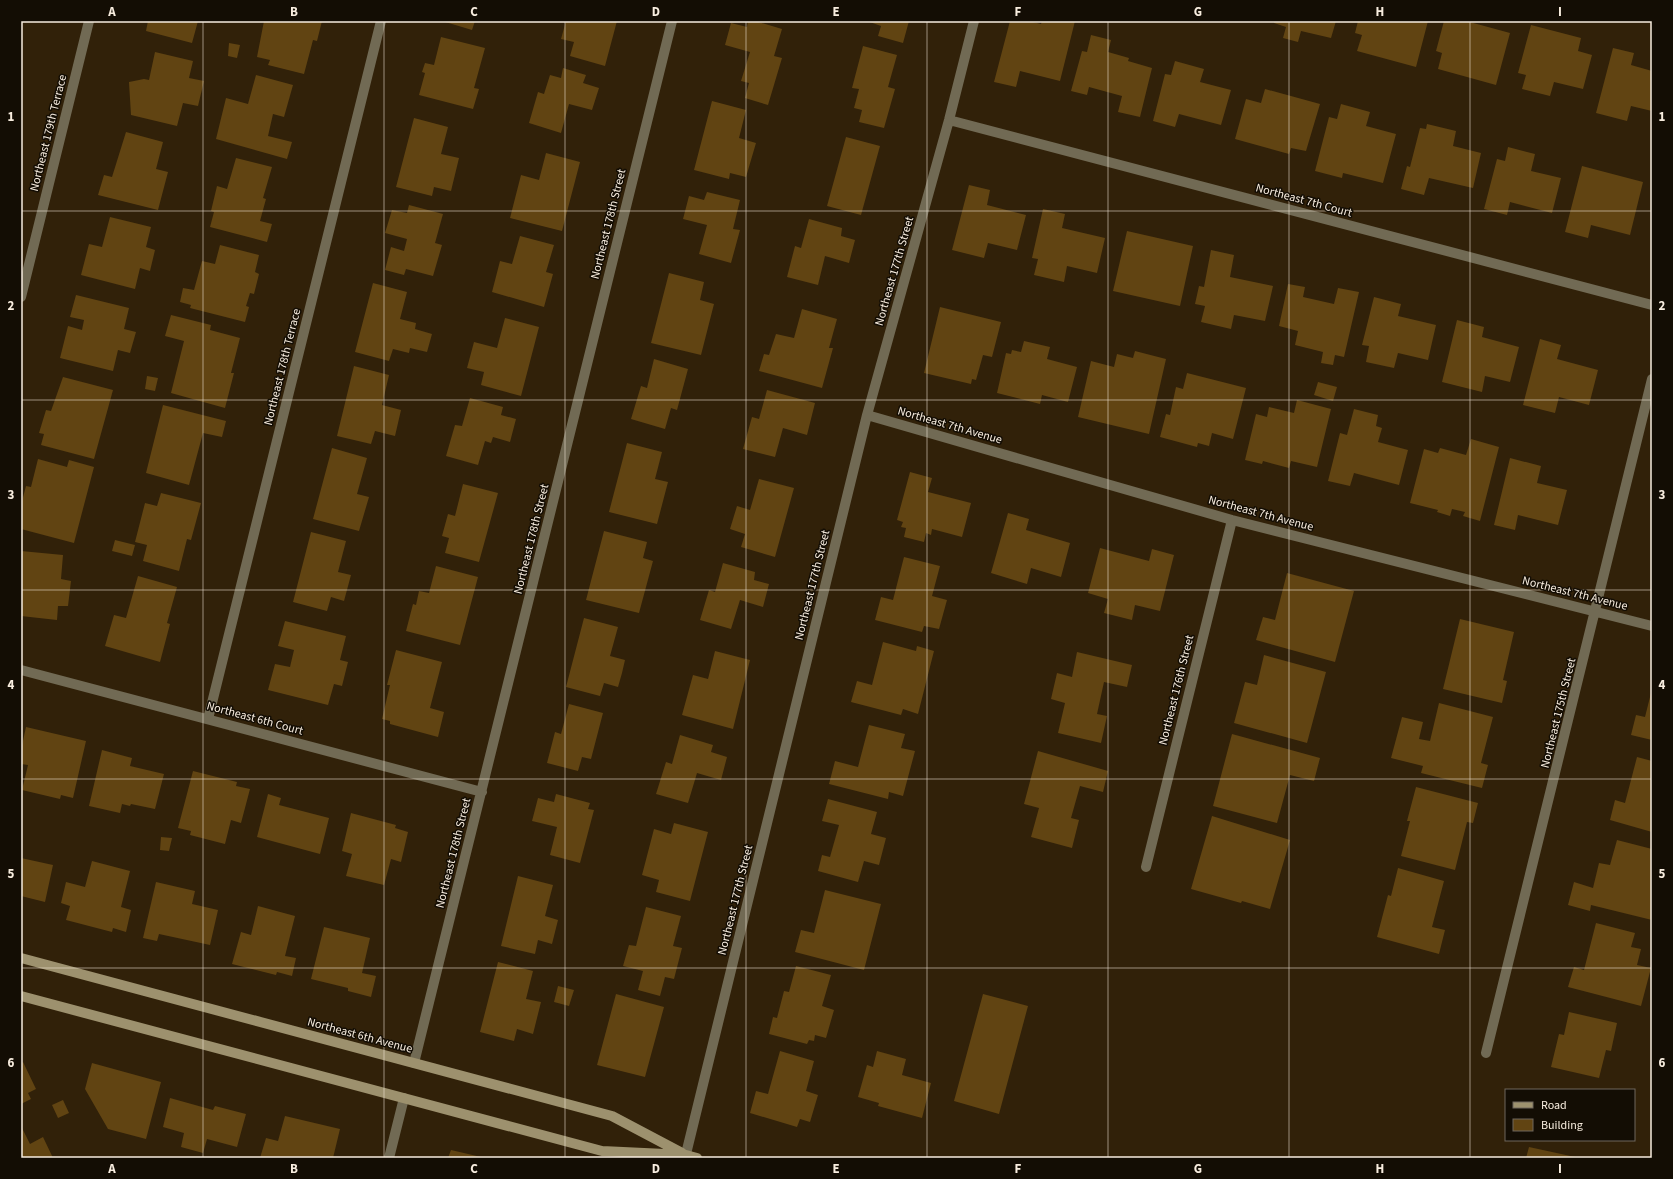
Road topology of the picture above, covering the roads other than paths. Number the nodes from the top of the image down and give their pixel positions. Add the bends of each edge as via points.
1 (89, 21) edge
2 (381, 21) edge
3 (672, 21) edge
4 (974, 21) edge
5 (949, 120) junction
6 (21, 297) edge
7 (1652, 305) edge
8 (1652, 379) edge
9 (867, 415) junction
10 (1232, 520) junction
11 (1596, 612) junction
12 (1652, 626) edge
13 (21, 670) edge
14 (208, 719) junction
15 (482, 792) junction
16 (1146, 867) dead end
17 (21, 958) edge
18 (21, 996) edge
19 (1486, 1053) dead end
20 (414, 1063) junction
21 (404, 1098) junction
22 (685, 1156) edge
23 (389, 1158) edge
24 (697, 1158) edge

1 - 6 street, Northeast 179th Terrace
2 - 14 street, Northeast 178th Terrace
3 - 15 street, Northeast 178th Street
4 - 5 street, Northeast 177th Street
5 - 7 street, Northeast 7th Court
5 - 9 street, Northeast 177th Street
8 - 11 street, Northeast 175th Street
9 - 10 street, Northeast 7th Avenue
9 - 22 street, Northeast 177th Street
10 - 11 street, Northeast 7th Avenue
10 - 16 street, Northeast 176th Street
11 - 12 street, Northeast 7th Avenue
11 - 19 street, Northeast 175th Street
13 - 14 street, Northeast 6th Court
14 - 15 street, Northeast 6th Court
15 - 20 street, Northeast 178th Street
17 - 20 main road, Northeast 6th Avenue
18 - 21 main road, Northeast 6th Avenue
20 - 22 main road, Northeast 6th Avenue via 612,1116
21 - 22 main road, Northeast 6th Avenue via 602,1151
21 - 23 street
22 - 24 main road, Northeast 6th Avenue

